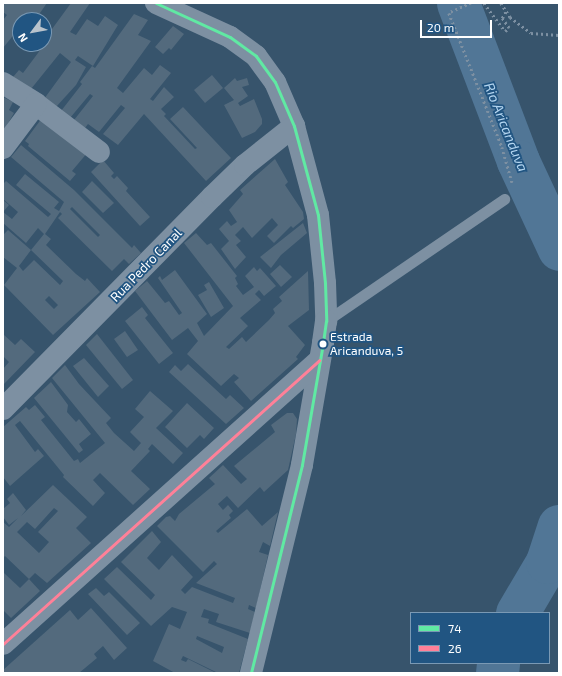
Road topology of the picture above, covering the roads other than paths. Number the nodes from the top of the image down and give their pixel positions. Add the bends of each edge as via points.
1 (156, 3) edge
2 (3, 83) edge
3 (36, 104) junction
4 (294, 126) junction
5 (3, 148) edge
6 (99, 152) dead end
7 (504, 198) road end
8 (326, 322) junction
9 (320, 360) junction
10 (3, 409) edge
11 (3, 644) edge
12 (251, 673) edge

1 - 4 street via 230,37 256,56 275,82
2 - 3 street
3 - 5 street
3 - 6 street
4 - 8 street via 318,215 326,283
4 - 10 street, Rua Pedro Canal via 245,165 212,197
7 - 8 lane
8 - 9 street
9 - 11 street
9 - 12 street via 302,465

